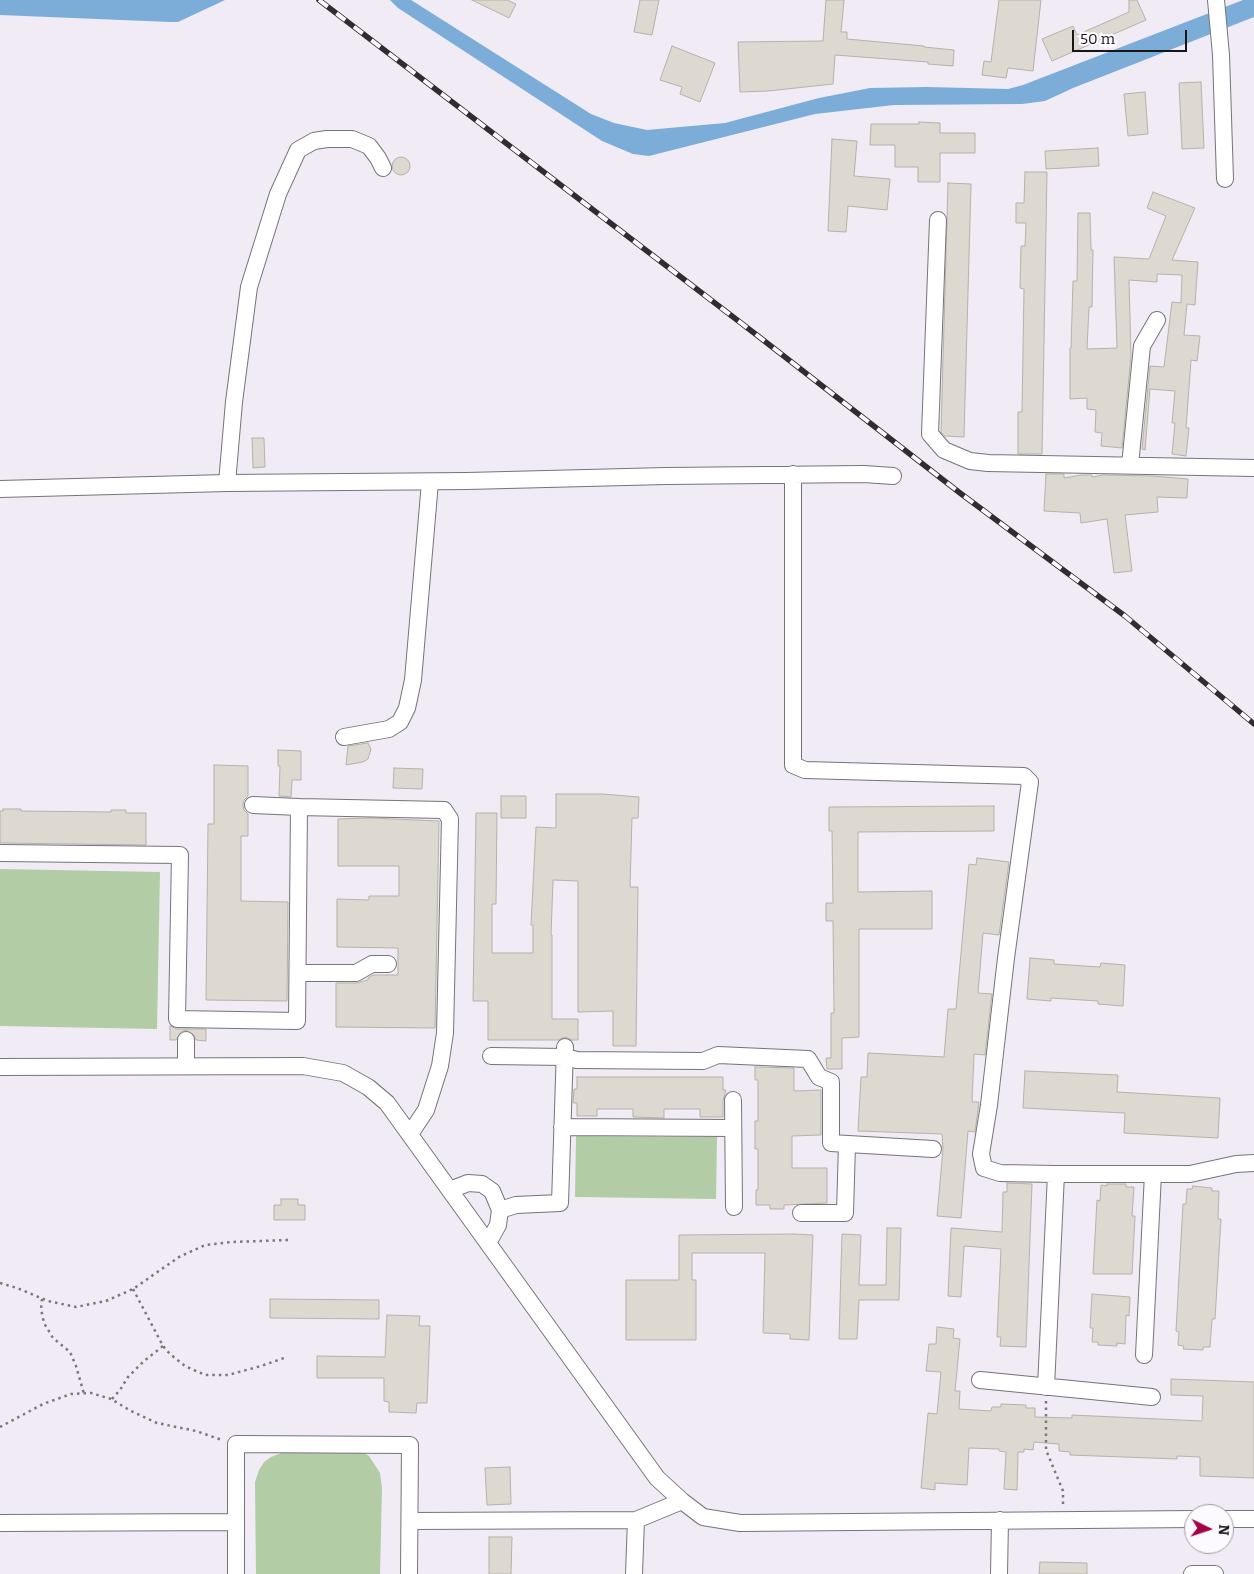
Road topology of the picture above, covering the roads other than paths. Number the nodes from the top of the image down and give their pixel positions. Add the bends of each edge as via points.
1 (1216, 3) edge
2 (383, 168) dead end
3 (1225, 179) dead end
4 (938, 220) dead end
5 (1157, 320) dead end
6 (1130, 465) junction
7 (1254, 468) edge
8 (793, 474) junction
9 (892, 476) dead end
10 (430, 482) junction
11 (227, 483) junction
12 (0, 489) edge
13 (344, 737) dead end
14 (253, 805) dead end
15 (299, 807) junction
16 (0, 853) edge
17 (388, 964) dead end
18 (299, 973) junction
19 (186, 1028) junction
20 (565, 1052) junction
21 (491, 1056) dead end
22 (186, 1066) junction
23 (0, 1067) edge
24 (732, 1100) dead end
25 (562, 1127) junction
26 (733, 1128) junction
27 (410, 1134) junction
28 (847, 1144) junction
29 (932, 1149) dead end
30 (1254, 1162) edge
31 (1056, 1174) junction
32 (1153, 1174) junction
33 (450, 1190) junction
34 (734, 1207) dead end
35 (500, 1210) junction
36 (801, 1213) dead end
37 (488, 1243) junction
38 (1144, 1355) dead end
39 (980, 1380) dead end
40 (1046, 1387) junction
41 (1152, 1397) dead end
42 (682, 1501) junction
43 (1184, 1519) edge
44 (1234, 1519) edge
45 (1254, 1519) edge
46 (636, 1520) junction
47 (1000, 1520) junction
48 (410, 1521) junction
49 (236, 1522) junction
50 (0, 1523) edge
51 (236, 1574) edge
52 (409, 1574) edge
53 (634, 1574) edge
54 (999, 1574) edge
55 (1192, 1574) edge
56 (1215, 1574) edge

1 - 3 street
2 - 11 street via 369,146 352,139 314,141 298,150 278,194 249,286
4 - 6 street via 930,434 944,450 970,461
5 - 6 street via 1142,346
6 - 7 street
8 - 9 street
8 - 10 street
8 - 31 street via 793,765 805,770 1024,776 1030,782 981,1154 984,1168 1000,1173
10 - 11 street
10 - 13 street via 413,680 407,708 400,722 389,729
11 - 12 street
14 - 15 street
15 - 18 street
15 - 27 street via 444,810 450,818 445,1032 440,1066 426,1110
16 - 19 street via 180,856 177,1019
17 - 18 street via 372,964 356,973
18 - 19 street via 297,1021
19 - 22 street
20 - 21 street
20 - 25 street
20 - 28 street via 577,1060 703,1061 718,1055 808,1058 819,1077 831,1082 831,1144
22 - 23 street
22 - 27 street via 303,1066 343,1073 388,1103
24 - 26 street
25 - 26 street
25 - 35 street via 560,1204 516,1205
26 - 34 street
27 - 33 street
28 - 29 street
28 - 36 street via 845,1213
30 - 32 street via 1190,1174
31 - 32 street
31 - 40 street
32 - 38 street
33 - 35 street via 468,1183 482,1184 492,1191
33 - 37 street
35 - 37 street via 498,1225
37 - 42 street via 657,1478
39 - 40 street
40 - 41 street
42 - 46 street
42 - 47 street via 703,1517 740,1523
43 - 47 street
44 - 45 street
46 - 48 street
46 - 53 street
47 - 54 street
48 - 49 street via 410,1445 236,1444
48 - 52 street
49 - 50 street
49 - 51 street
55 - 56 street

